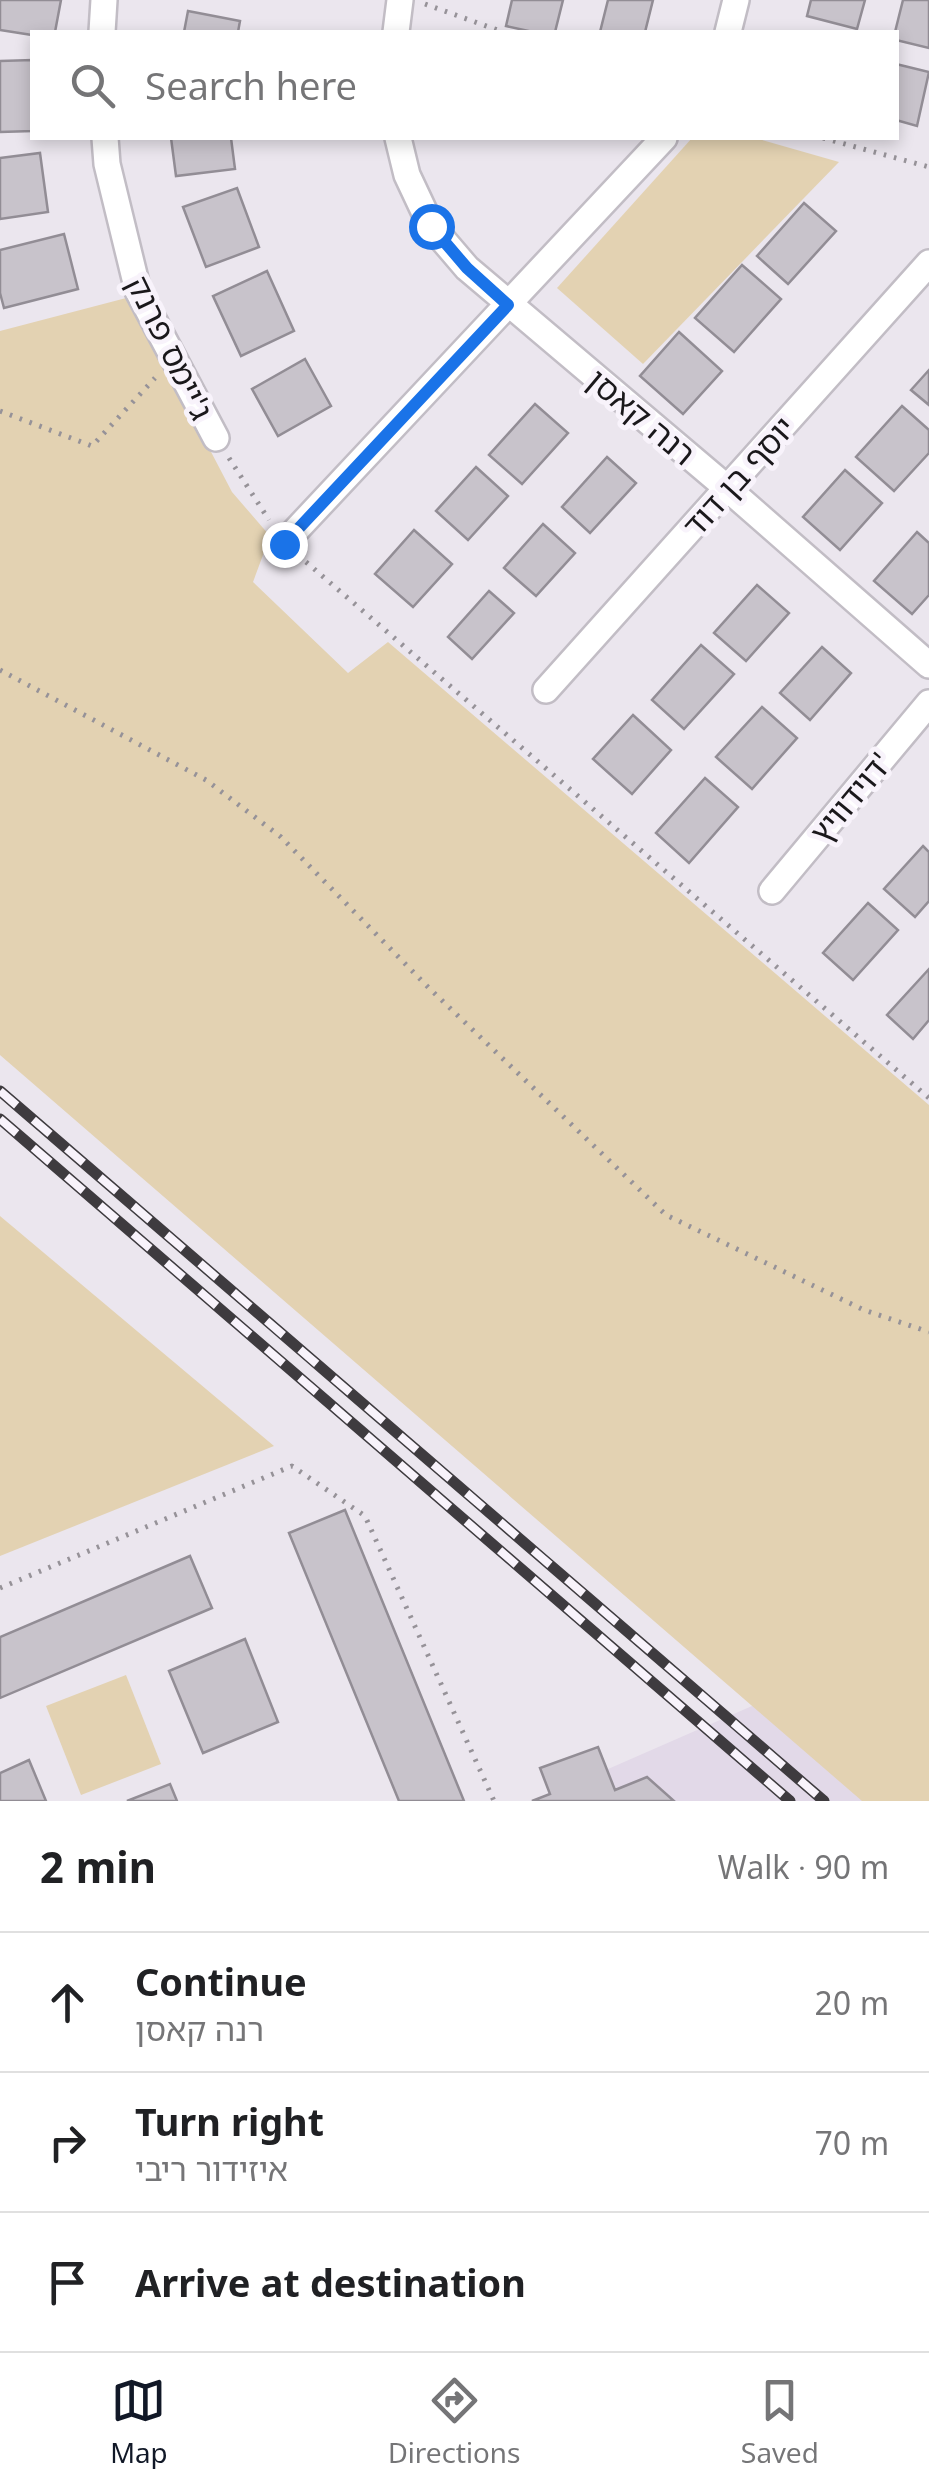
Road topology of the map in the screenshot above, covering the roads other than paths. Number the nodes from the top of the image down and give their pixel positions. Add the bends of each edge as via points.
1 (104, 0) edge
2 (400, 0) edge
3 (736, 0) edge
4 (102, 30) edge
5 (396, 30) edge
6 (728, 30) edge
7 (105, 140) edge
8 (398, 140) edge
9 (662, 140) edge
10 (929, 263) edge
11 (508, 305) junction
12 (216, 438) road end
13 (727, 488) junction
14 (284, 544) road end
15 (929, 665) edge
16 (546, 690) dead end
17 (929, 702) edge
18 (772, 891) dead end

1 - 4 street
2 - 5 street
3 - 6 street
7 - 12 street, ג'יימס פרנק via 138,291
8 - 11 street, רנה קאסן via 431,226
9 - 11 street
10 - 13 street, יוסף בן דוד
11 - 13 street, רנה קאסן
11 - 14 street
13 - 15 street, רנה קאסן
13 - 16 street, יוסף בן דוד
17 - 18 street, דוידוויץ'

